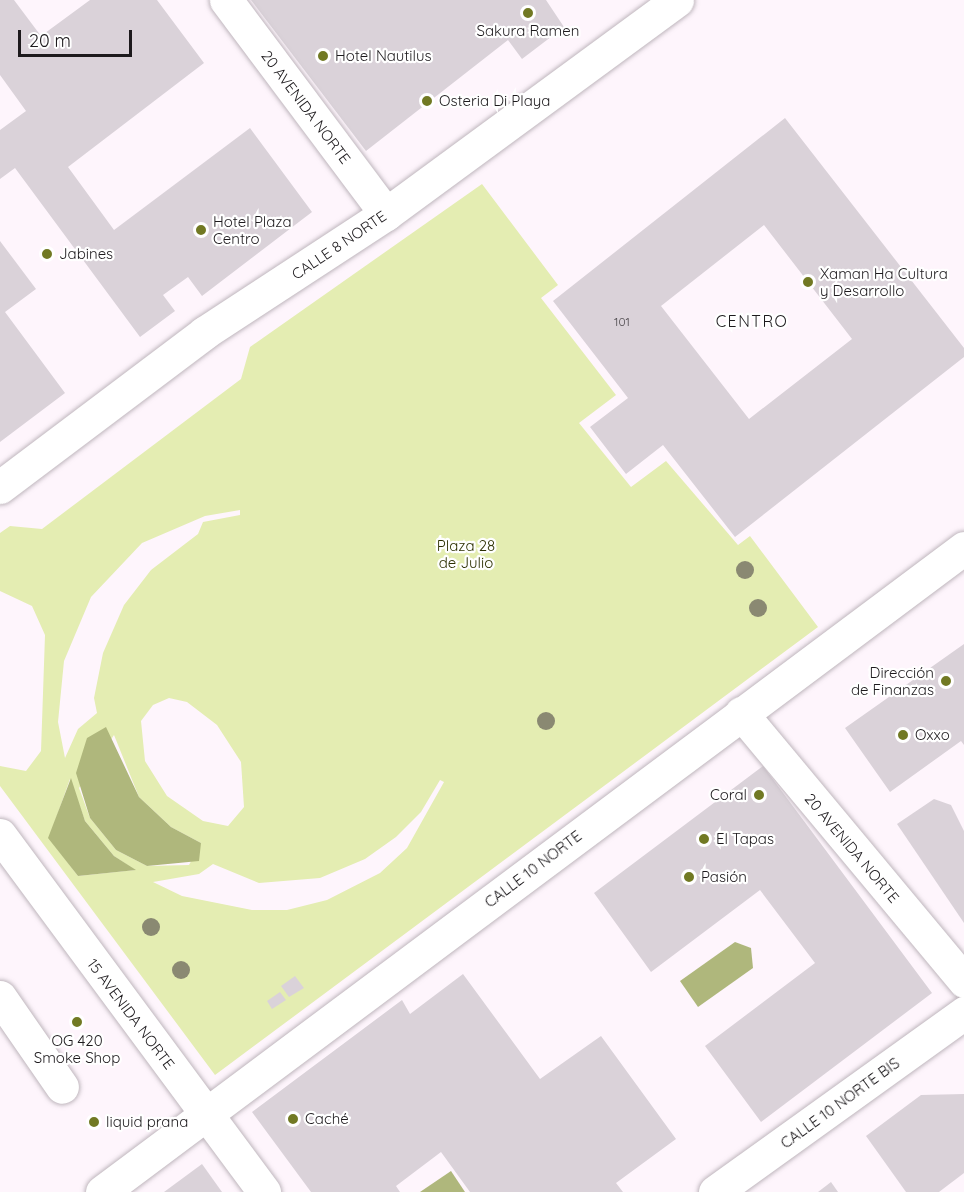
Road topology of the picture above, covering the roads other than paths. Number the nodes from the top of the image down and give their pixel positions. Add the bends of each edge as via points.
1 (226, 0) edge
2 (676, 0) edge
3 (386, 214) junction
4 (0, 487) edge
5 (964, 548) edge
6 (741, 713) junction
7 (0, 835) edge
8 (964, 981) edge
9 (0, 997) edge
10 (964, 1013) edge
11 (62, 1087) dead end
12 (205, 1114) junction
13 (102, 1192) edge
14 (264, 1192) edge
15 (716, 1192) edge

1 - 3 street, 20 AVENIDA NORTE
2 - 3 street, CALLE 8 NORTE
3 - 4 street, CALLE 8 NORTE via 204,333
5 - 6 street, CALLE 10 NORTE
6 - 8 street, 20 AVENIDA NORTE
6 - 12 street, CALLE 10 NORTE
7 - 12 street, 15 AVENIDA NORTE
9 - 11 street
10 - 15 street, CALLE 10 NORTE BIS
12 - 13 street, CALLE 10 NORTE
12 - 14 street, 15 AVENIDA NORTE

